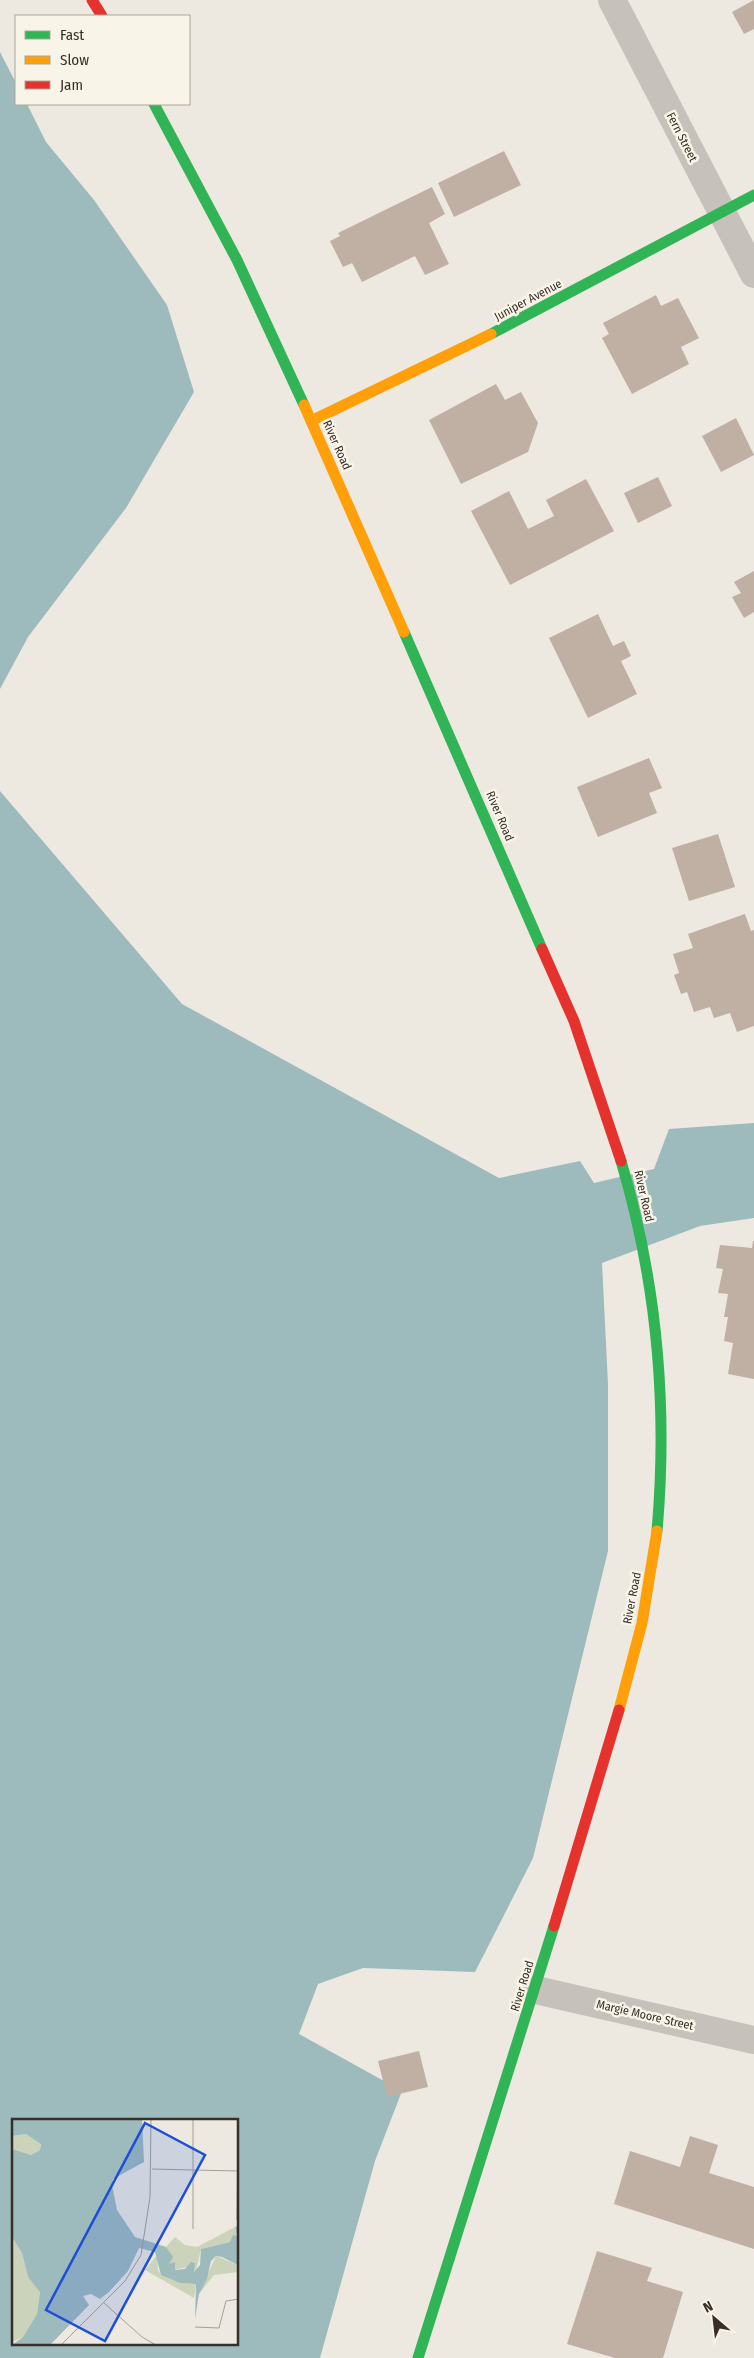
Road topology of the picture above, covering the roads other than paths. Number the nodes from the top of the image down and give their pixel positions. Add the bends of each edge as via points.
1 (92, 0) edge
2 (612, 0) edge
3 (101, 15) edge
4 (155, 105) edge
5 (754, 195) edge
6 (721, 212) junction
7 (754, 274) edge
8 (311, 422) junction
9 (536, 1990) junction
10 (754, 2040) edge
11 (418, 2358) edge

1 - 3 street
2 - 6 street, Fern Street
4 - 8 street, River Road via 237,260
5 - 6 street, Juniper Avenue
6 - 7 street, Fern Street
6 - 8 street, Juniper Avenue via 486,337
8 - 9 street, River Road via 574,1021 621,1155 655,1316 661,1396 661,1491 651,1578 632,1667
9 - 10 street, Margie Moore Street
9 - 11 street, River Road

